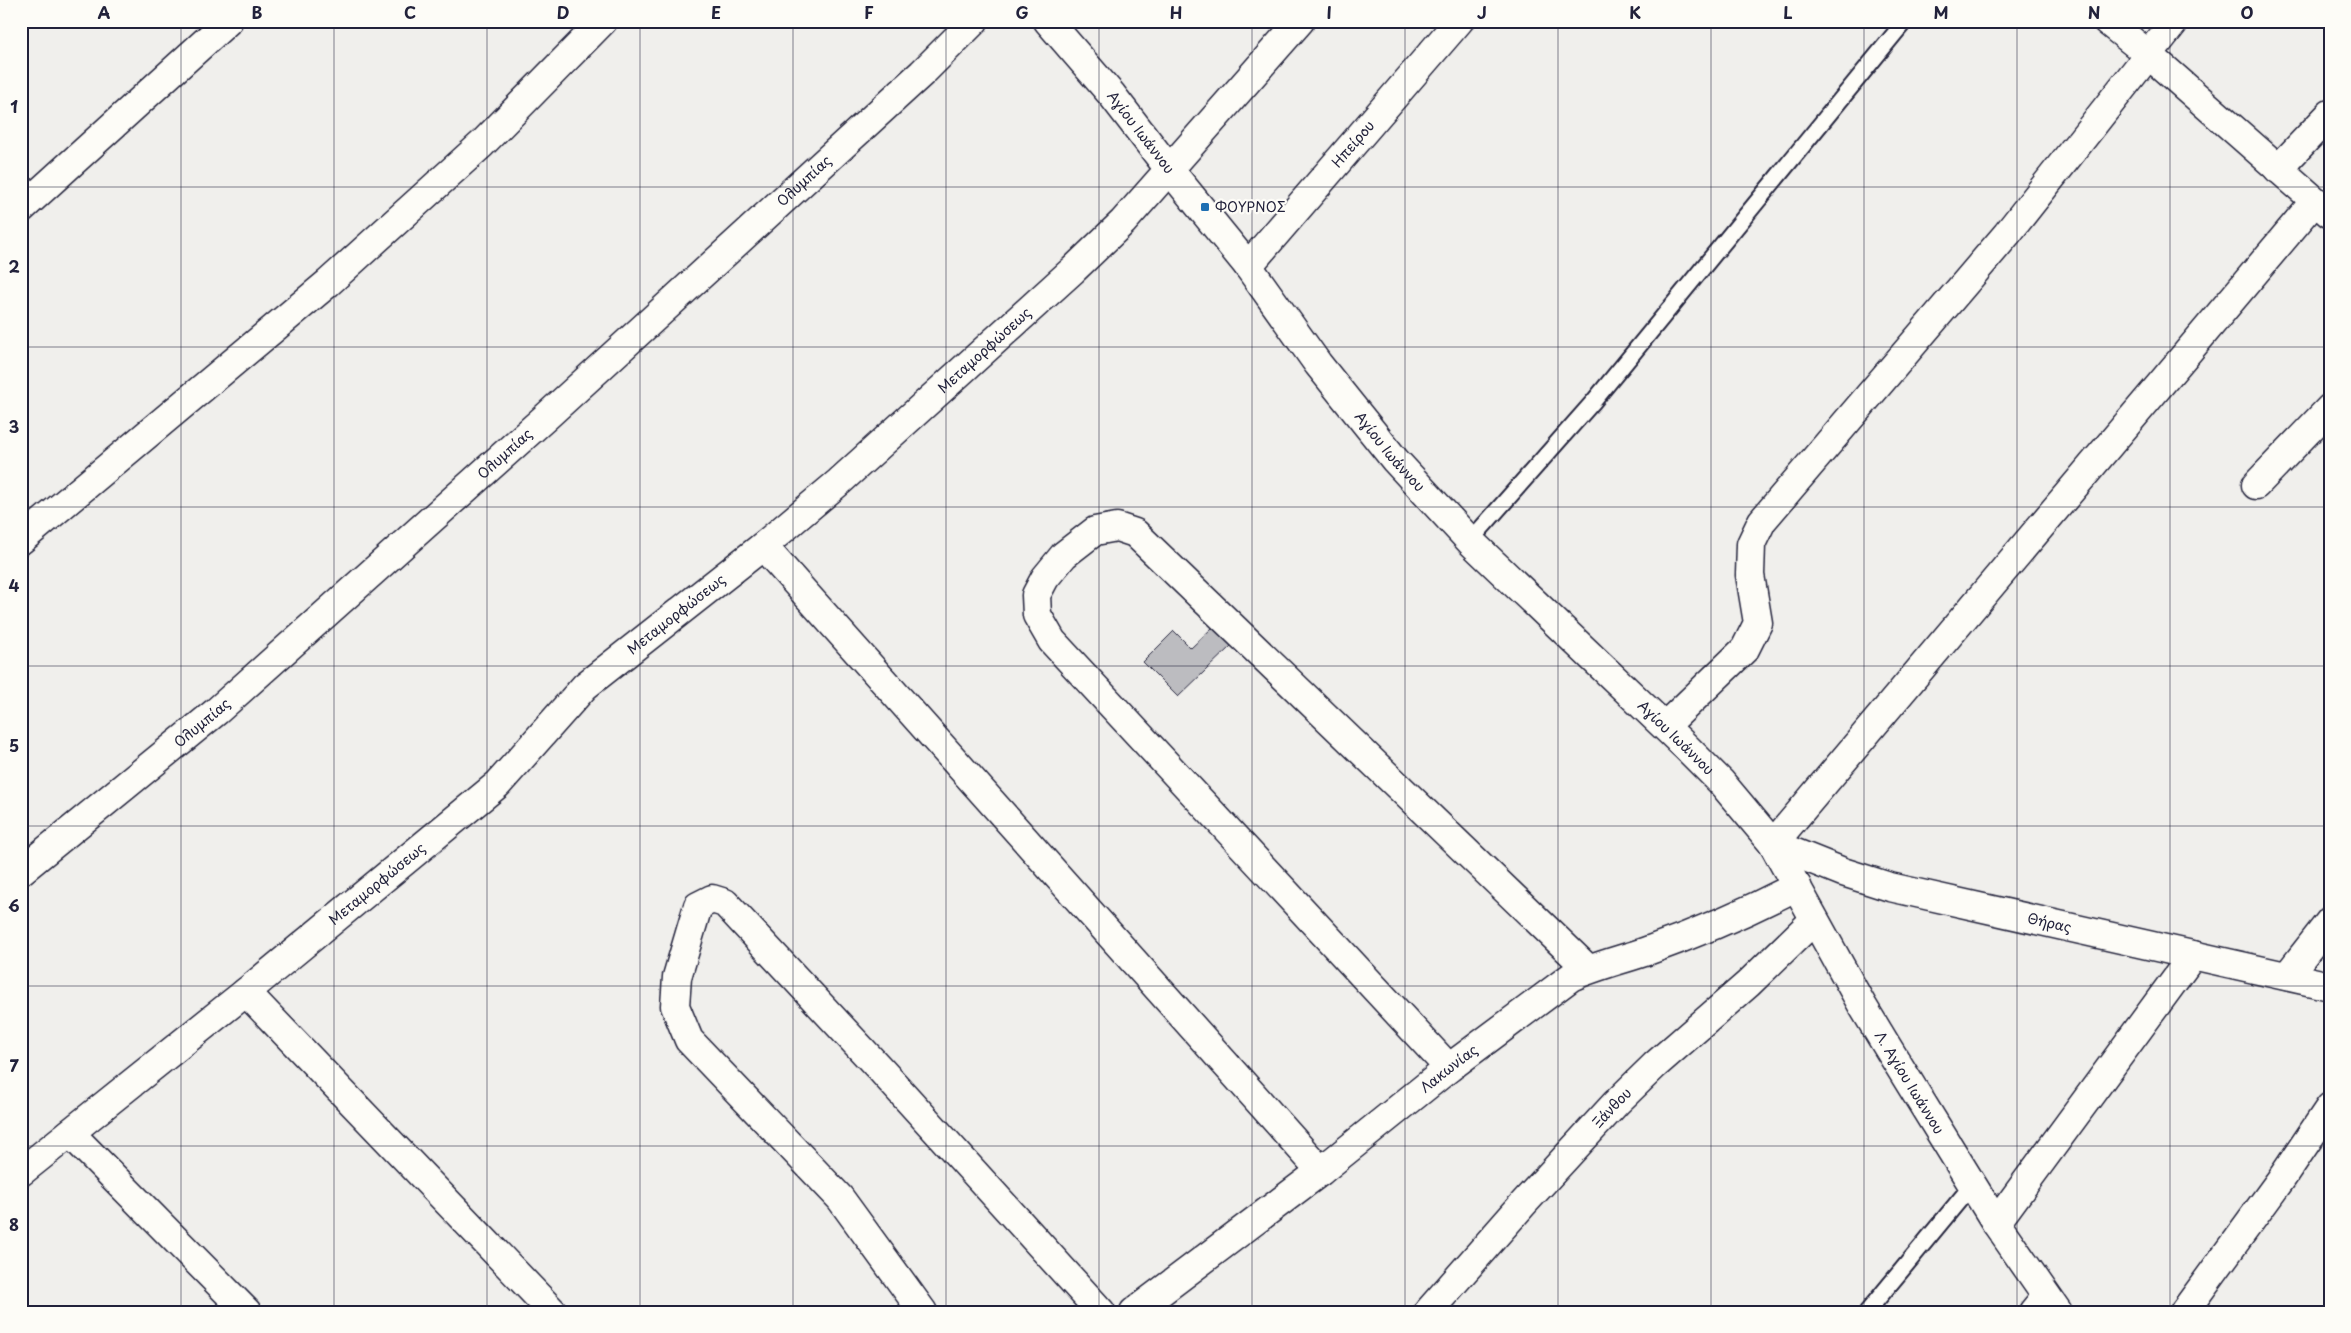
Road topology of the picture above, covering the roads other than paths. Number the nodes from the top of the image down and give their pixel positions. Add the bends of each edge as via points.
1 (228, 21) edge
2 (603, 21) edge
3 (974, 21) edge
4 (1048, 21) edge
5 (1300, 21) edge
6 (1459, 21) edge
7 (1905, 21) edge
8 (2107, 21) edge
9 (2175, 21) edge
10 (2148, 54) junction
11 (2330, 114) edge
12 (1169, 169) junction
13 (2278, 169) junction
14 (2323, 207) edge
15 (21, 209) edge
16 (1248, 266) junction
17 (2330, 408) edge
18 (2256, 485) dead end
19 (21, 540) edge
20 (1470, 541) junction
21 (763, 546) junction
22 (1665, 726) junction
23 (1773, 844) junction
24 (21, 871) edge
25 (1797, 886) junction
26 (1814, 920) junction
27 (2330, 920) edge
28 (2193, 955) junction
29 (1588, 969) junction
30 (2287, 976) junction
31 (2330, 986) edge
32 (246, 992) junction
33 (1449, 1068) junction
34 (2330, 1107) edge
35 (70, 1133) junction
36 (1320, 1170) junction
37 (21, 1172) edge
38 (1972, 1185) junction
39 (1996, 1223) junction
40 (2046, 1307) edge
41 (247, 1312) edge
42 (553, 1312) edge
43 (923, 1312) edge
44 (1100, 1312) edge
45 (1134, 1312) edge
46 (1428, 1312) edge
47 (1866, 1312) edge
48 (2184, 1312) edge

1 - 15 street
2 - 19 street via 482,144 328,283
3 - 24 street, Ολυμπίας via 914,80 584,382 225,704
4 - 12 street, Αγίου Ιωάννου via 1112,95
5 - 12 street, Μεταμορφώσεως
6 - 16 street, Ηπείρου
7 - 20 lane via 1593,402
8 - 10 street
9 - 10 street
10 - 13 street
10 - 22 street via 2007,234 1762,521 1751,544 1750,575 1758,623 1745,649
11 - 13 street
12 - 16 street, Αγίου Ιωάννου
12 - 21 street, Μεταμορφώσεως via 1123,222 1073,270 839,482
13 - 14 street
14 - 23 street
16 - 20 street, Αγίου Ιωάννου via 1355,411
17 - 18 street
20 - 22 street, Αγίου Ιωάννου
21 - 32 street, Μεταμορφώσεως via 585,686 498,784
21 - 36 street
22 - 23 street, Αγίου Ιωάννου via 1721,782
23 - 25 street, Λ. Αγίου Ιωάννου
23 - 28 street, Θήρας via 1890,887
25 - 26 street, Λ. Αγίου Ιωάννου
25 - 29 street, Λακωνίας via 1749,911 1646,952
26 - 38 street, Λ. Αγίου Ιωάννου
26 - 46 street, Ξάνθου via 1616,1103
27 - 30 street
28 - 30 street, Θήρας
28 - 39 street
29 - 33 street, Λακωνίας via 1570,977
29 - 33 street via 1135,533 1117,527 1095,531 1064,555 1044,578 1036,595 1036,615 1052,640
30 - 31 street, Θήρας
32 - 35 street, Μεταμορφώσεως
32 - 42 street
33 - 36 street, Λακωνίας
34 - 48 street
35 - 37 street, Μεταμορφώσεως
35 - 41 street
36 - 45 street, Λακωνίας
38 - 39 street, Λ. Αγίου Ιωάννου
38 - 47 lane
39 - 40 street, Λ. Αγίου Ιωάννου
43 - 44 street via 840,1198 689,1040 674,1006 677,977 698,906 712,899 725,903 732,910

